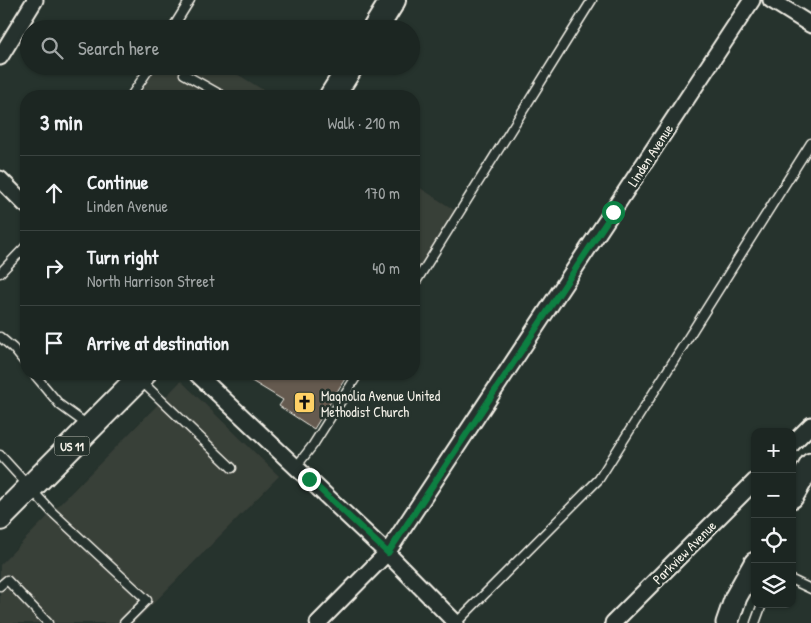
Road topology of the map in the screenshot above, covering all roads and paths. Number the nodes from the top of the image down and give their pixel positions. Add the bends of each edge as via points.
1 (35, 0) edge
2 (190, 0) edge
3 (393, 0) edge
4 (592, 0) edge
5 (752, 0) edge
6 (771, 0) edge
7 (23, 20) edge
8 (178, 20) edge
9 (381, 20) edge
10 (20, 24) edge
11 (811, 26) edge
12 (0, 57) edge
13 (145, 75) edge
14 (186, 75) edge
15 (345, 75) edge
16 (135, 90) edge
17 (212, 90) edge
18 (336, 90) edge
19 (811, 143) edge
20 (0, 179) edge
21 (20, 199) edge
22 (20, 252) edge
23 (0, 274) edge
24 (420, 276) edge
25 (0, 337) edge
26 (20, 357) edge
27 (39, 380) edge
28 (137, 380) edge
29 (145, 380) edge
30 (203, 380) edge
31 (354, 380) edge
32 (811, 425) edge
33 (90, 427) junction
34 (796, 440) edge
35 (0, 455) edge
36 (811, 464) edge
37 (296, 467) junction
38 (232, 468) dead end
39 (751, 485) edge
40 (30, 488) junction
41 (796, 490) edge
42 (0, 518) edge
43 (388, 553) junction
44 (751, 570) edge
45 (796, 582) edge
46 (0, 586) edge
47 (811, 589) edge
48 (760, 608) edge
49 (48, 623) edge
50 (124, 623) edge
51 (318, 623) edge
52 (456, 623) edge
53 (613, 623) edge
54 (727, 623) edge
55 (754, 623) edge

1 - 7 street
2 - 8 lane
3 - 9 main road
4 - 24 lane
5 - 43 street, Linden Avenue
6 - 11 street
10 - 12 street
13 - 16 lane
14 - 17 lane
15 - 18 main road
19 - 52 lane via 599,479
20 - 21 street
22 - 23 lane
25 - 26 lane
27 - 33 lane via 60,405
28 - 33 main road, US 11
29 - 38 lane
30 - 37 street
31 - 37 lane
32 - 34 street
33 - 40 main road, US 11
35 - 40 lane
36 - 41 main road
37 - 43 street
39 - 53 street, Parkview Avenue
40 - 42 main road, US 11
40 - 50 lane via 147,600
43 - 51 street, Linden Avenue
43 - 52 street
44 - 54 main road via 736,597
45 - 47 lane
46 - 49 lane via 7,580
48 - 55 lane

